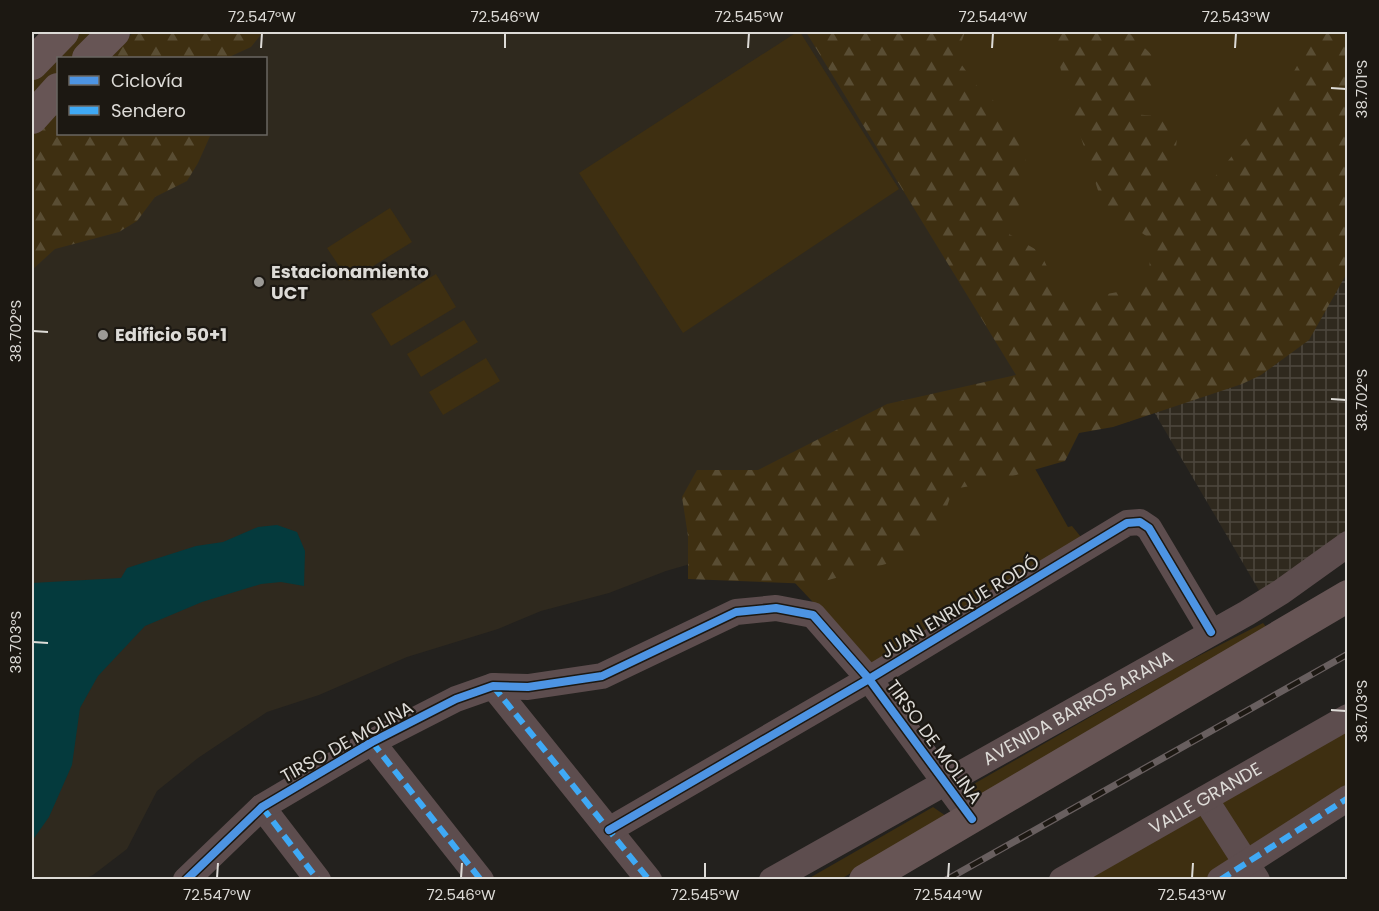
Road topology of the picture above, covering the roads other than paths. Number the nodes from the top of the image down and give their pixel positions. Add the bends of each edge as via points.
1 (63, 32) edge
2 (114, 32) edge
3 (89, 57) edge
4 (32, 64) edge
5 (57, 90) edge
6 (32, 118) edge
7 (1347, 544) edge
8 (1347, 596) edge
9 (1211, 632) junction
10 (868, 679) junction
11 (494, 686) junction
12 (1347, 717) edge
13 (372, 742) junction
14 (948, 783) junction
15 (1347, 798) edge
16 (1205, 799) junction
17 (262, 807) junction
18 (972, 819) junction
19 (609, 830) junction
20 (1251, 871) edge
21 (186, 879) edge
22 (318, 879) edge
23 (481, 879) edge
24 (649, 879) edge
25 (772, 879) edge
26 (865, 879) edge
27 (1062, 879) edge
28 (1220, 879) edge

1 - 4 main road
2 - 3 main road
5 - 6 main road
7 - 9 street, AVENIDA BARROS ARANA via 1281,592
8 - 18 main road
9 - 10 street, JUAN ENRIQUE RODÓ via 1149,528 1140,522 1127,523
9 - 14 street, AVENIDA BARROS ARANA
10 - 11 street, TIRSO DE MOLINA via 813,615 756,608 736,612 602,676 528,687
10 - 14 street, TIRSO DE MOLINA
10 - 19 street, JUAN ENRIQUE RODÓ
11 - 13 street, TIRSO DE MOLINA via 456,699
11 - 19 street
12 - 16 street, VALLE GRANDE
13 - 17 street, TIRSO DE MOLINA
13 - 23 street
14 - 18 street, TIRSO DE MOLINA
14 - 25 street, AVENIDA BARROS ARANA
15 - 20 street
16 - 20 street
16 - 27 street, VALLE GRANDE
17 - 21 street, TIRSO DE MOLINA
17 - 22 street
18 - 26 main road
19 - 24 street
20 - 28 street

